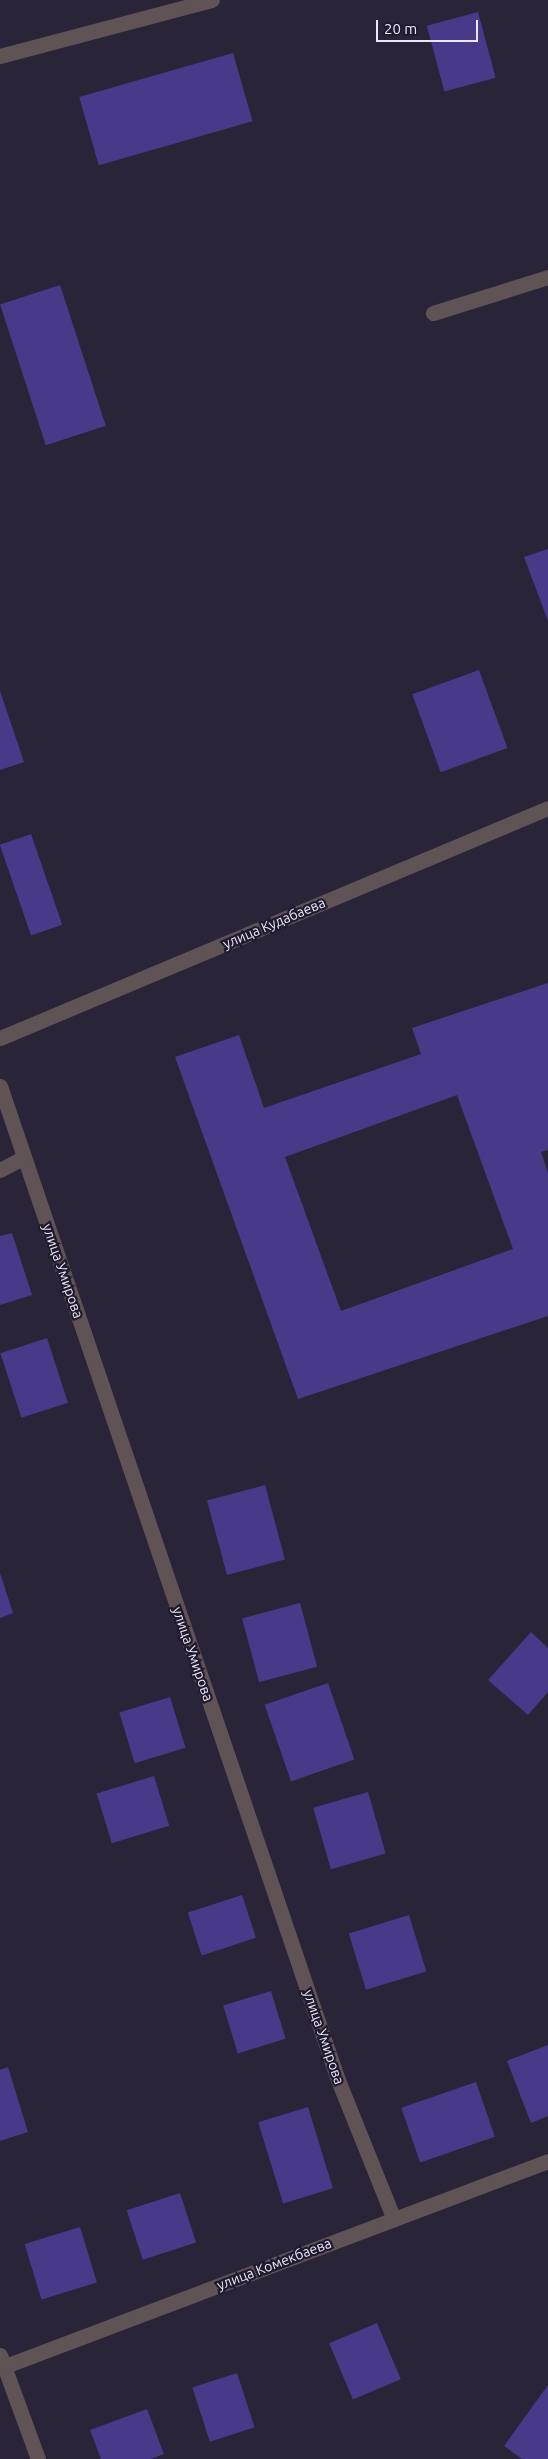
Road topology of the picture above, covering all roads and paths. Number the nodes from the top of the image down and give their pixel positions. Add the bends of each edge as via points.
1 (212, 0) edge
2 (0, 56) edge
3 (548, 277) edge
4 (433, 313) dead end
5 (548, 808) edge
6 (0, 1038) edge
7 (0, 1086) edge
8 (24, 1157) junction
9 (0, 1170) edge
10 (548, 2161) edge
11 (394, 2219) junction
12 (1, 2363) edge
13 (38, 2459) edge

1 - 2 street
3 - 4 street
5 - 6 street, улица Кудабаева
7 - 8 street, улица Умирова
8 - 9 street
8 - 11 street, улица Умирова via 338,2080
10 - 11 street, улица Комекбаева
11 - 12 street, улица Комекбаева
12 - 13 street

